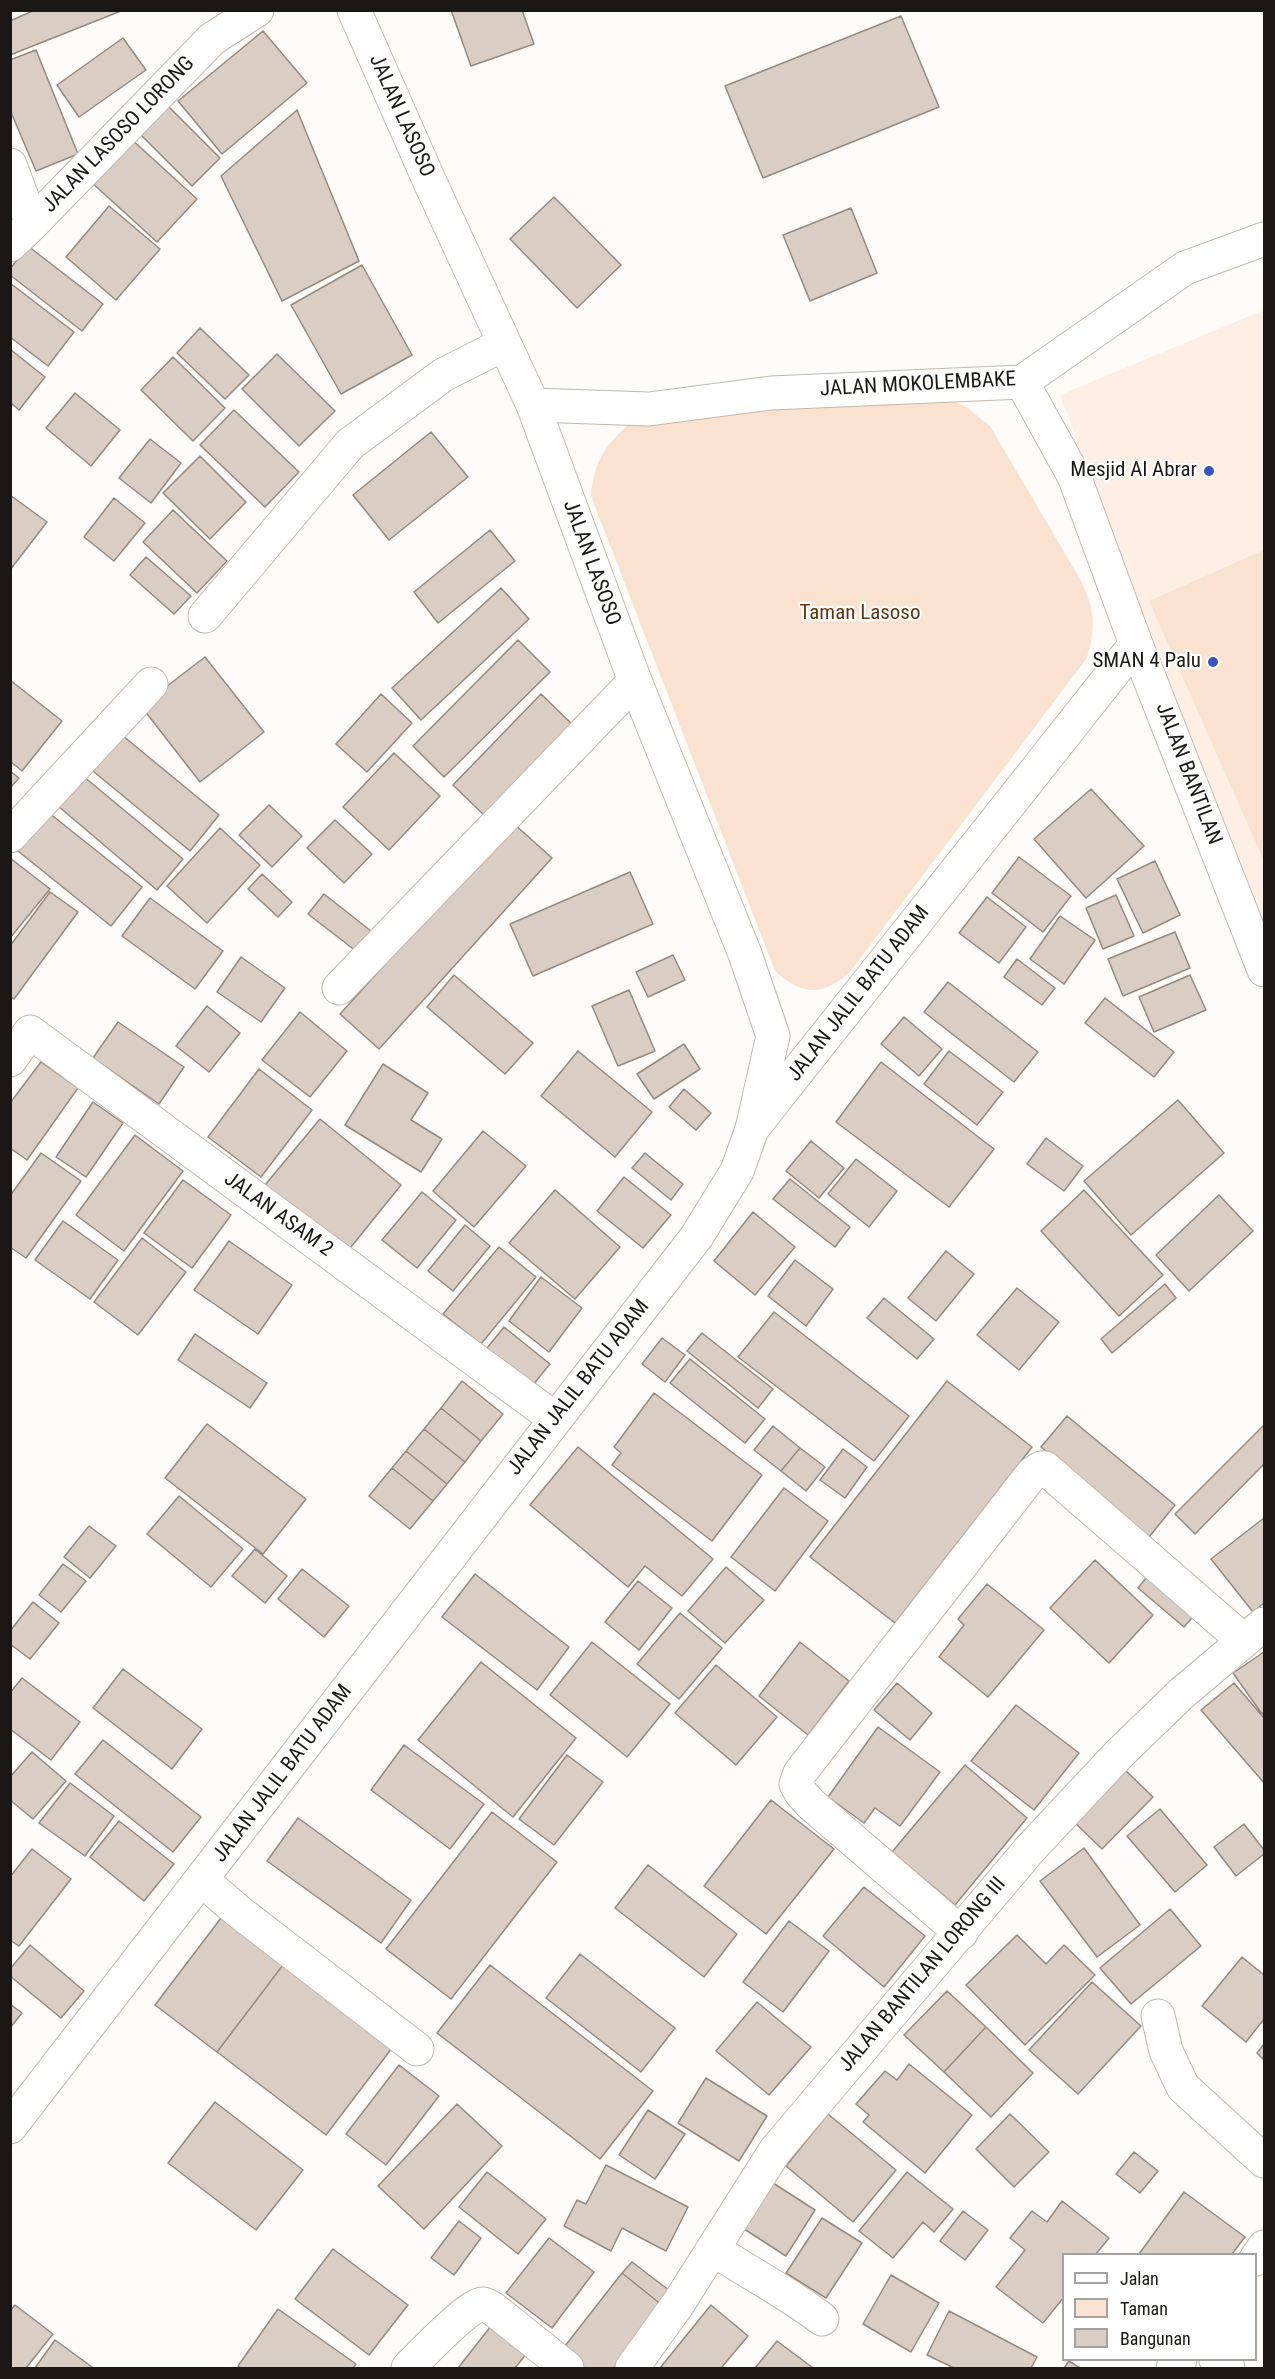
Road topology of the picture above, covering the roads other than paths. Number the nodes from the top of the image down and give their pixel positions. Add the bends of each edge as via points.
1 (257, 10) edge
2 (354, 10) edge
3 (10, 165) edge
4 (21, 235) edge
5 (1264, 239) edge
6 (504, 344) junction
7 (1022, 382) junction
8 (533, 405) junction
9 (205, 616) dead end
10 (1137, 644) junction
11 (635, 681) junction
12 (151, 684) dead end
13 (10, 837) edge
14 (1264, 970) edge
15 (339, 988) dead end
16 (20, 1025) edge
17 (10, 1060) edge
18 (752, 1129) junction
19 (554, 1418) junction
20 (1254, 1633) edge
21 (202, 1880) junction
22 (961, 1933) junction
23 (1158, 2016) dead end
24 (417, 2049) dead end
25 (10, 2127) edge
26 (1264, 2161) edge
27 (713, 2249) junction
28 (822, 2319) dead end
29 (408, 2368) edge
30 (567, 2368) edge
31 (632, 2368) edge

1 - 4 street, JALAN LASOSO LORONG via 212,39
2 - 6 street, JALAN LASOSO
3 - 4 street, JALAN LASOSO LORONG
5 - 7 street, JALAN MOKOLEMBAKE via 1185,268
6 - 8 street, JALAN LASOSO
6 - 9 street via 443,375 350,444
7 - 8 street, JALAN MOKOLEMBAKE via 771,393 649,409
7 - 10 street, JALAN BANTILAN via 1074,476
8 - 11 street, JALAN LASOSO
10 - 14 street, JALAN BANTILAN
10 - 18 street, JALAN JALIL BATU ADAM
11 - 15 street
11 - 18 street, JALAN LASOSO via 745,954 773,1036
12 - 13 street
16 - 17 street, JALAN ASAM 2
16 - 19 street, JALAN ASAM 2
18 - 19 street, JALAN JALIL BATU ADAM via 737,1171 697,1236
19 - 21 street, JALAN JALIL BATU ADAM
20 - 22 street, JALAN BANTILAN LORONG III via 1181,1694 1119,1754 1030,1849
20 - 22 street via 1045,1468 1032,1474 800,1773 796,1784 811,1804
21 - 24 street
21 - 25 street, JALAN JALIL BATU ADAM
22 - 27 street, JALAN BANTILAN LORONG III via 775,2151
23 - 26 street via 1166,2051 1183,2087
27 - 28 street
27 - 31 street, JALAN BANTILAN LORONG III
29 - 30 street via 464,2315 483,2304

